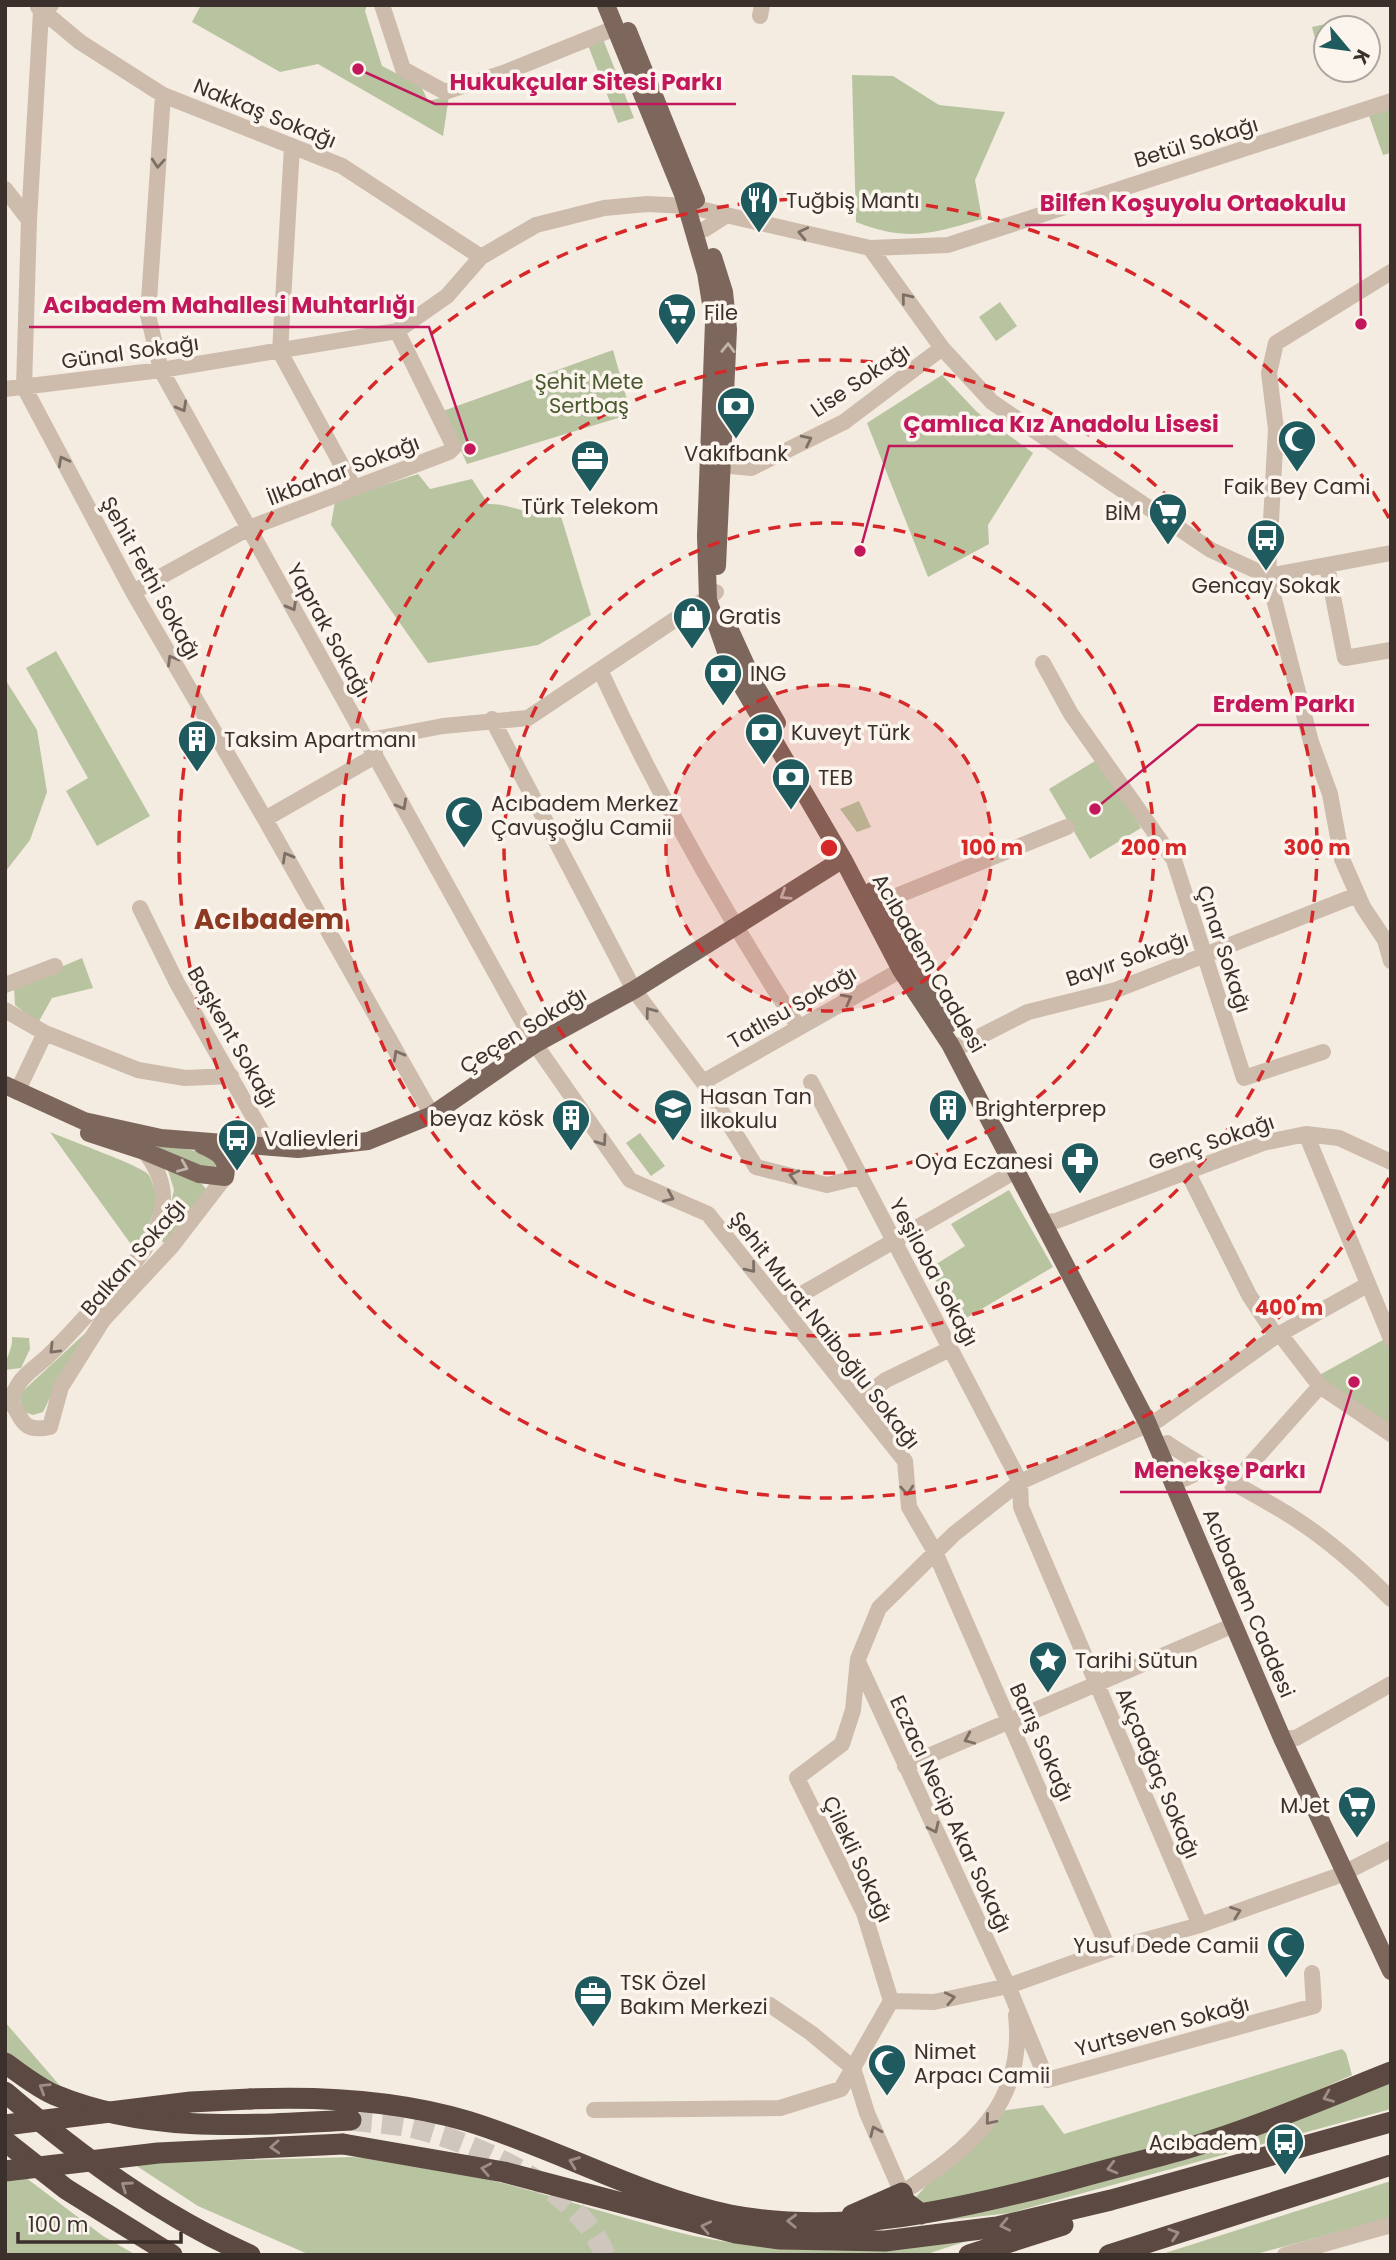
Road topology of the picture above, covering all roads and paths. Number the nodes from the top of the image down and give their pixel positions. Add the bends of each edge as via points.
1 (382, 5) edge
2 (606, 5) edge
3 (617, 5) edge
4 (43, 7) edge
5 (615, 28) junction
6 (163, 95) junction
7 (1391, 101) edge
8 (292, 147) junction
9 (5, 189) edge
10 (687, 207) junction
11 (727, 215) junction
12 (29, 220) junction
13 (705, 229) junction
14 (870, 248) junction
15 (481, 257) junction
16 (1391, 272) edge
17 (397, 331) junction
18 (942, 348) junction
19 (280, 352) junction
20 (161, 370) junction
21 (23, 387) junction
22 (5, 389) edge
23 (721, 465) junction
24 (353, 486) junction
25 (249, 528) junction
26 (1391, 553) edge
27 (1327, 566) junction
28 (1268, 576) junction
29 (133, 592) junction
30 (712, 595) junction
31 (1391, 650) edge
32 (1043, 663) dead end
33 (600, 670) junction
34 (492, 719) junction
35 (375, 756) junction
36 (265, 818) junction
37 (1066, 827) dead end
38 (843, 859) junction
39 (1357, 895) junction
40 (879, 903) junction
41 (140, 908) dead end
42 (734, 927) junction
43 (1203, 956) junction
44 (1391, 961) edge
45 (55, 966) dead end
46 (901, 970) junction
47 (5, 985) edge
48 (634, 990) junction
49 (5, 999) edge
50 (9, 1013) edge
51 (798, 1026) junction
52 (45, 1033) junction
53 (535, 1044) junction
54 (956, 1045) junction
55 (1323, 1052) dead end
56 (231, 1076) junction
57 (703, 1082) junction
58 (811, 1082) dead end
59 (9, 1092) edge
60 (432, 1115) junction
61 (1306, 1134) junction
62 (197, 1143) junction
63 (244, 1145) junction
64 (271, 1148) junction
65 (144, 1150) junction
66 (1391, 1162) edge
67 (1017, 1170) junction
68 (1187, 1171) junction
69 (225, 1177) junction
70 (860, 1177) junction
71 (630, 1180) joint
72 (1050, 1222) junction
73 (894, 1242) junction
74 (1367, 1285) junction
75 (781, 1306) junction
76 (1276, 1336) junction
77 (1391, 1339) edge
78 (950, 1349) junction
79 (1320, 1386) junction
80 (8, 1398) edge
81 (858, 1401) junction
82 (1152, 1421) junction
83 (1391, 1434) edge
84 (1167, 1443) junction
85 (1205, 1469) junction
86 (1184, 1479) junction
87 (1020, 1482) junction
88 (1232, 1485) junction
89 (935, 1552) junction
90 (1391, 1600) edge
91 (1234, 1625) junction
92 (858, 1660) junction
93 (1097, 1684) junction
94 (1391, 1685) edge
95 (1009, 1721) junction
96 (1289, 1738) junction
97 (905, 1766) junction
98 (1391, 1849) edge
99 (1352, 1868) junction
100 (1200, 1925) junction
101 (1391, 1941) edge
102 (1109, 1950) junction
103 (1391, 1971) edge
104 (1312, 1973) dead end
105 (1008, 1986) junction
106 (891, 2001) junction
107 (770, 2006) dead end
108 (5, 2063) edge
109 (853, 2068) junction
110 (1391, 2071) edge
111 (5, 2092) edge
112 (254, 2106) junction
113 (594, 2110) dead end
114 (1391, 2122) edge
115 (5, 2124) edge
116 (5, 2141) edge
117 (1308, 2145) junction
118 (1391, 2165) edge
119 (5, 2171) edge
120 (902, 2193) junction
121 (921, 2214) junction
122 (837, 2222) junction
123 (1391, 2225) edge
124 (172, 2255) edge
125 (250, 2255) edge
126 (969, 2255) edge
127 (1109, 2255) edge
128 (1285, 2255) edge

1 - 5 street via 403,69 445,92
2 - 5 main road, Acıbadem Caddesi
3 - 10 main road, Acıbadem Caddesi via 688,174
4 - 6 street, Nakkaş Sokağı via 80,42
4 - 12 street
5 - 10 main road, Acıbadem Caddesi
6 - 8 street, Nakkaş Sokağı
6 -> 20 street, Yaprak Sokağı via 148,315
7 - 14 street, Betül Sokağı via 947,245
8 - 15 street, Nakkaş Sokağı via 342,166
8 - 19 street
9 - 12 street
10 - 11 street, Betül Sokağı
10 - 13 main road, Acıbadem Caddesi
10 - 15 street, Günal Sokağı via 604,208 536,225
10 - 30 main road, Acıbadem Caddesi via 714,322 706,536
11 - 13 street
14 -> 11 street, Betül Sokağı
12 - 21 street
23 -> 13 main road, Acıbadem Caddesi via 728,329
18 -> 14 street
15 - 17 street, Günal Sokağı via 447,296
16 - 28 street via 1276,343 1269,373 1276,429
17 - 19 street, Günal Sokağı
17 - 24 street, İlkbahar Sokağı via 453,447
23 -> 18 street, Lise Sokağı via 751,468 844,422
18 - 28 street via 992,402 1050,443 1211,550
19 - 20 street, Günal Sokağı
19 - 24 street
20 - 21 street, Günal Sokağı
20 -> 25 street, Yaprak Sokağı
21 - 22 street, Günal Sokağı
29 -> 21 street, Şehit Fethi Sokağı
23 - 30 main road, Acıbadem Caddesi
24 - 25 street, İlkbahar Sokağı
25 - 29 street, İlkbahar Sokağı
25 -> 35 street, Yaprak Sokağı
26 - 27 street
27 - 28 street
27 - 31 street via 1345,658
28 - 39 street via 1311,742 1330,794 1342,859
36 -> 29 street, Şehit Fethi Sokağı
30 - 33 street
30 - 38 main road, Acıbadem Caddesi via 732,669
30 - 40 main road, Acıbadem Caddesi via 755,685
32 - 43 street, Çınar Sokağı via 1071,713 1174,860
33 - 34 street via 528,718
33 - 42 street
34 - 35 street via 375,739
34 - 48 street
35 - 36 street
35 -> 53 street, Yaprak Sokağı
60 -> 36 street, Şehit Fethi Sokağı
37 - 40 street
38 -> 42 main road, Çeçen Sokağı
38 - 46 main road, Acıbadem Caddesi
39 - 43 street, Bayır Sokağı
39 - 44 street via 1385,940
40 - 54 main road, Acıbadem Caddesi via 917,964
41 - 56 street, Başkent Sokağı
42 - 48 main road, Çeçen Sokağı
42 - 51 street
43 - 54 street, Bayır Sokağı via 1116,990 1028,1012
43 - 55 street, Çınar Sokağı via 1244,1078
45 - 47 street
51 -> 46 street, Tatlısu Sokağı
46 - 54 main road, Acıbadem Caddesi
48 - 53 main road, Çeçen Sokağı
57 -> 48 street
49 - 50 street
50 - 52 street
51 - 57 street, Tatlısu Sokağı
52 - 56 street via 138,1070 185,1078
52 - 59 street
53 - 60 main road, Çeçen Sokağı
53 -> 71 street, Yaprak Sokağı
54 - 67 main road, Acıbadem Caddesi
54 - 72 main road, Acıbadem Caddesi
56 - 64 street, Başkent Sokağı
70 -> 57 street via 828,1185 756,1167
58 - 70 street, Yeşiloba Sokağı
59 - 62 main road, Çeçen Sokağı via 84,1121
59 - 65 main road via 78,1129
60 - 64 main road, Çeçen Sokağı via 368,1141
61 - 66 street, Genç Sokağı via 1339,1139
61 - 68 street, Genç Sokağı via 1263,1143
61 - 74 street
62 - 63 main road, Çeçen Sokağı
62 - 69 main road, Çeçen Sokağı via 223,1157
63 - 64 main road, Çeçen Sokağı
63 - 69 main road
65 -> 69 main road via 199,1174
65 -> 80 street, Balkan Sokağı via 158,1172 165,1197 145,1251 24,1375
67 - 72 main road, Acıbadem Caddesi
67 - 73 street
68 - 72 street, Genç Sokağı
68 - 76 street
69 - 80 street, Balkan Sokağı via 172,1247 103,1320 61,1387 50,1427 34,1430 24,1425
70 - 73 street, Yeşiloba Sokağı
71 -> 75 street, Şehit Murat Naiboğlu Sokağı via 708,1214
72 - 82 main road, Acıbadem Caddesi
73 - 75 street
73 - 78 street, Yeşiloba Sokağı
74 - 76 street
74 - 77 street
75 - 81 street, Şehit Murat Naiboğlu Sokağı
76 - 79 street via 1283,1338
76 - 82 street
78 - 81 street via 886,1380
78 - 87 street, Yeşiloba Sokağı
79 - 83 street
79 - 88 street
81 -> 89 street, Şehit Murat Naiboğlu Sokağı via 905,1461 909,1507
82 - 84 main road, Acıbadem Caddesi
82 - 87 street
82 - 91 main road, Acıbadem Caddesi
84 - 85 street
84 - 86 main road, Acıbadem Caddesi
85 - 86 street
85 - 88 street
86 - 96 main road, Acıbadem Caddesi
87 - 89 street
87 - 93 street, Akçaağaç Sokağı via 1021,1507
88 - 90 street via 1295,1518
89 - 92 street via 879,1608
89 - 95 street, Barış Sokağı
91 - 93 street
91 - 96 main road, Acıbadem Caddesi
92 - 97 street, Eczacı Necip Akar Sokağı
92 - 106 street, Çilekli Sokağı via 853,1710 842,1744 797,1778 864,1913
93 - 95 street
93 - 100 street, Akçaağaç Sokağı
94 - 96 street
95 -> 97 street
95 - 102 street, Barış Sokağı
96 - 99 main road, Acıbadem Caddesi
97 -> 105 street, Eczacı Necip Akar Sokağı
98 - 99 street
100 -> 99 street
99 - 101 main road, Acıbadem Caddesi
99 - 103 main road, Acıbadem Caddesi
100 - 102 street
102 - 105 street
104 - 105 street, Yurtseven Sokağı via 1314,2006 1046,2080
106 -> 105 street via 934,2002
105 -> 120 street via 1017,2029 1014,2066 1000,2108 977,2135
106 - 109 street
107 - 109 street
112 -> 108 highway via 351,2120 260,2124 157,2120 52,2094
109 - 113 street via 841,2089 780,2108
120 -> 109 street
110 -> 121 highway via 1186,2149
125 -> 111 highway via 140,2195
112 - 115 highway, bridge via 97,2113
122 -> 112 highway via 762,2220 717,2211 635,2186 468,2122 415,2109 353,2100
114 - 117 highway
116 - 124 highway via 66,2189
117 -> 119 highway, bridge via 998,2227 885,2241 736,2233 504,2172 343,2144 158,2153
117 - 126 highway
127 -> 118 highway
120 - 121 highway via 904,2201
120 - 122 highway
121 - 122 highway
123 - 128 street

